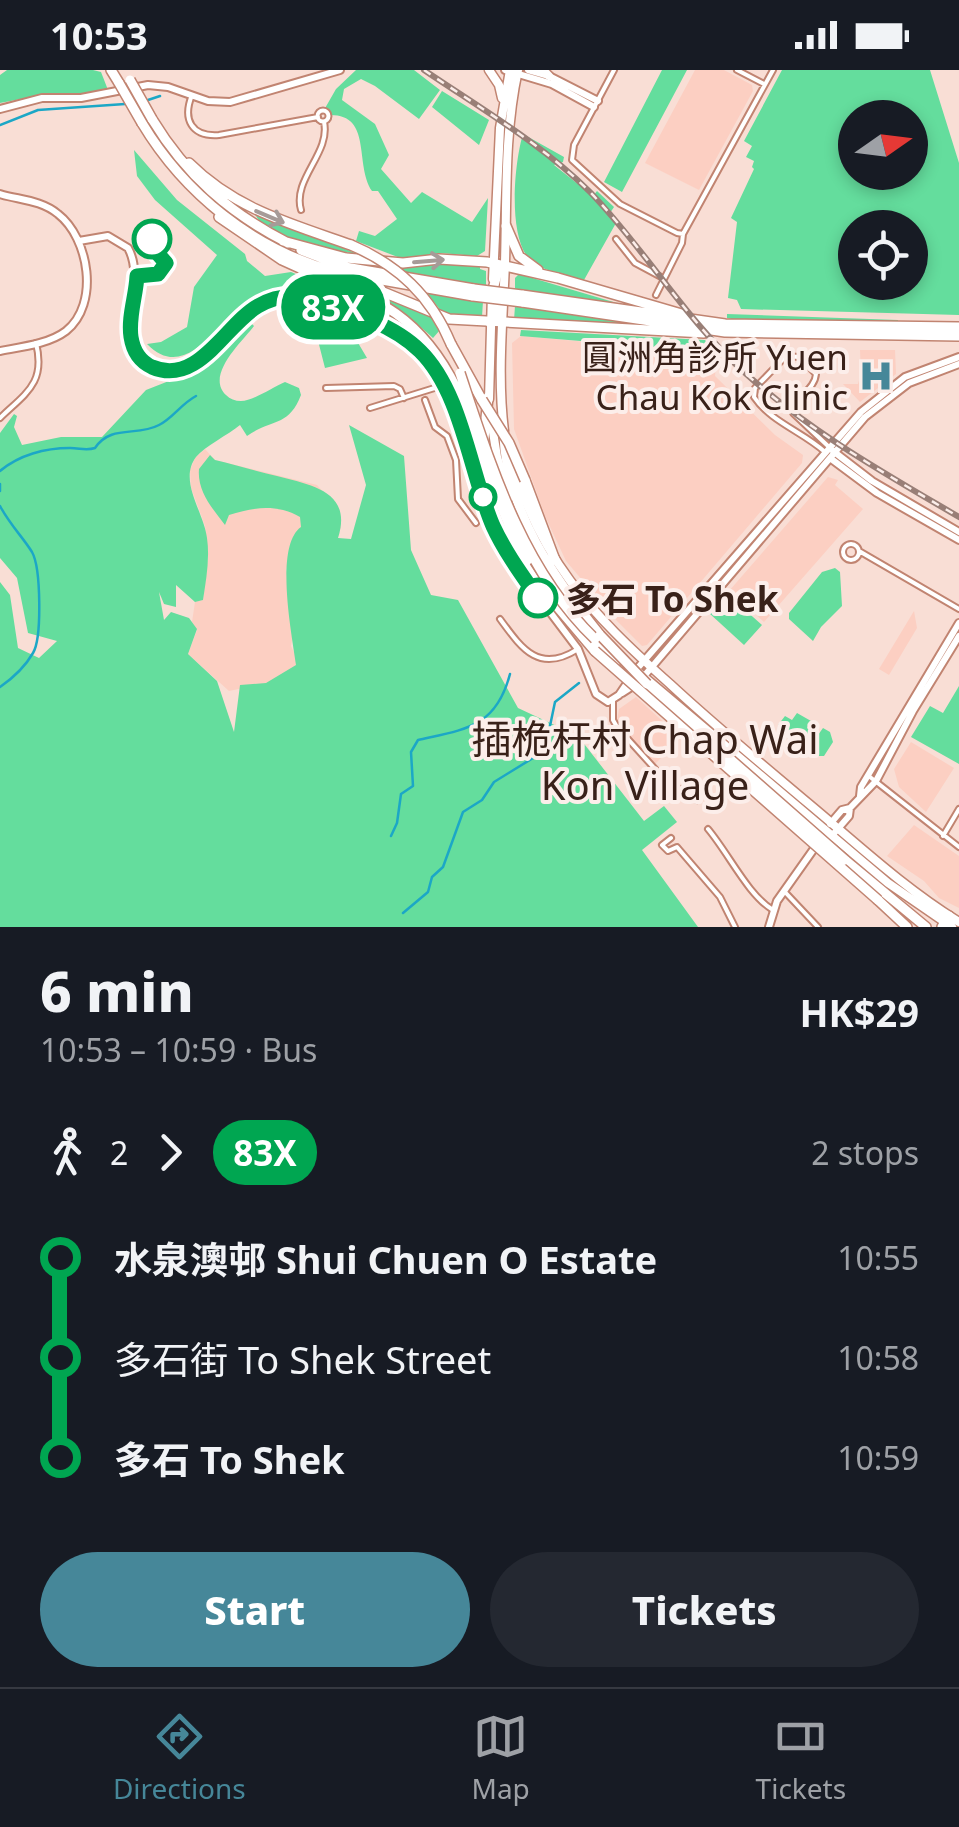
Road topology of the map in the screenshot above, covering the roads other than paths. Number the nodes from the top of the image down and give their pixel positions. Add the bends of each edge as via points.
1 (112, 70) edge
2 (340, 70) edge
3 (489, 70) edge
4 (528, 70) edge
5 (614, 70) edge
6 (737, 70) edge
7 (773, 70) edge
8 (512, 71) edge
9 (546, 73) edge
10 (124, 78) edge
11 (766, 85) junction
12 (192, 96) junction
13 (503, 102) junction
14 (596, 104) junction
15 (0, 109) edge
16 (318, 117) junction
17 (147, 121) junction
18 (324, 122) junction
19 (169, 144) junction
20 (0, 194) edge
21 (197, 194) junction
22 (301, 210) dead end
23 (506, 226) junction
24 (683, 234) junction
25 (616, 238) dead end
26 (283, 240) junction
27 (79, 241) junction
28 (499, 264) junction
29 (328, 269) junction
30 (549, 276) junction
31 (664, 278) junction
32 (492, 290) joint
33 (473, 292) junction
34 (656, 295) dead end
35 (503, 296) junction
36 (522, 298) junction
37 (706, 322) junction
38 (490, 323) junction
39 (503, 324) junction
40 (959, 327) edge
41 (725, 332) junction
42 (959, 336) edge
43 (36, 343) junction
44 (450, 344) junction
45 (0, 351) edge
46 (959, 360) edge
47 (443, 385) junction
48 (326, 388) dead end
49 (404, 398) junction
50 (488, 398) junction
51 (425, 400) dead end
52 (370, 408) dead end
53 (0, 418) edge
54 (504, 434) junction
55 (462, 435) junction
56 (448, 436) junction
57 (829, 452) junction
58 (477, 510) dead end
59 (470, 515) junction
60 (476, 523) dead end
61 (959, 532) edge
62 (959, 540) edge
63 (858, 551) dead end
64 (555, 560) junction
65 (540, 586) junction
66 (959, 609) edge
67 (500, 620) dead end
68 (959, 622) edge
69 (505, 626) junction
70 (499, 631) dead end
71 (959, 636) edge
72 (578, 649) junction
73 (626, 665) junction
74 (644, 669) junction
75 (616, 697) junction
76 (873, 779) junction
77 (697, 800) dead end
78 (959, 809) edge
79 (835, 826) junction
80 (708, 830) dead end
81 (829, 834) junction
82 (942, 836) junction
83 (671, 838) dead end
84 (959, 847) edge
85 (784, 891) junction
86 (878, 900) junction
87 (773, 910) junction
88 (959, 922) edge
89 (947, 923) edge
90 (925, 925) edge
91 (735, 927) edge
92 (769, 927) edge
93 (818, 927) edge
94 (899, 927) edge
95 (907, 927) edge

1 - 10 highway
2 - 12 street via 230,102
3 - 13 main road
4 - 9 street
5 - 14 street
6 - 11 street
7 - 11 street
8 - 13 main road
8 - 14 street
8 - 23 main road
9 - 14 street
10 - 17 highway, bridge
11 - 24 street
12 - 15 street via 148,85
12 - 16 street via 188,120 204,135
13 - 28 main road
14 - 24 street via 572,150 575,164 620,204
16 - 18 street
16 - 18 street via 327,112
17 - 19 highway
17 - 21 highway via 170,165
18 - 22 street via 325,136 299,196
19 - 26 highway via 221,202
19 -> 44 highway, bridge via 240,203 382,260 413,284
20 - 27 street via 49,208
21 - 29 highway via 252,234
21 - 65 highway, bridge via 228,226 302,270 386,307 434,350 457,388 503,512
23 - 28 main road
23 - 30 highway via 522,260
24 - 31 street
25 - 31 street via 635,264
26 -> 28 highway via 346,258
26 - 33 highway via 346,267
27 - 43 street via 86,274 81,310 62,334
27 - 47 street via 108,236 131,254 137,276 130,335 138,356 159,369 190,365 252,310 286,297 319,302 406,339
28 - 30 highway
28 - 32 highway
28 - 35 main road
29 - 33 highway
29 - 38 highway via 431,314
30 - 37 highway
31 - 34 street
32 - 38 main road
33 - 36 highway, bridge
35 - 38 highway
35 - 39 main road
36 - 37 highway
36 - 41 highway
37 - 40 highway
38 - 39 highway
38 - 50 main road
39 - 41 highway
39 - 54 main road
41 - 42 highway
43 - 45 street
43 - 53 street via 35,382
44 - 64 highway, bridge via 509,443
44 - 73 highway, bridge via 533,558 569,612
46 - 57 street via 925,367 894,384
47 - 49 street
47 - 55 street
48 - 49 street via 394,386
49 - 52 street
50 - 65 highway, bridge via 483,432 489,487 510,545
50 - 74 main road via 502,477 532,548 577,612
51 - 56 street via 435,428
54 - 64 main road via 526,505
54 - 73 highway, bridge via 509,474 532,536
55 - 56 street
55 - 72 street via 502,545
56 - 59 street via 458,498
57 - 57 street via 756,400 755,388 786,356 799,357 816,374 793,412
57 - 61 street
57 - 62 street via 870,489
57 - 74 street
58 - 59 street
59 - 60 street
63 - 66 street
64 - 74 main road
65 - 86 highway, bridge via 595,652
67 - 69 street
68 - 76 street
69 - 70 street
69 - 72 street via 540,658
71 - 76 street
72 - 75 street via 596,694
73 - 90 highway, bridge
74 - 75 street via 632,690
74 - 79 main road
74 - 81 main road
75 - 77 street via 617,727 665,780
76 - 79 street
76 - 82 street
78 - 82 street
79 - 81 street
79 - 89 main road
80 - 87 street via 754,898
81 - 85 street
81 - 89 main road
82 - 84 street
83 - 91 street via 662,844 668,851 677,846 720,896
85 - 87 street
85 - 93 street
86 - 94 highway
86 - 95 highway
87 - 92 street
88 - 89 main road

